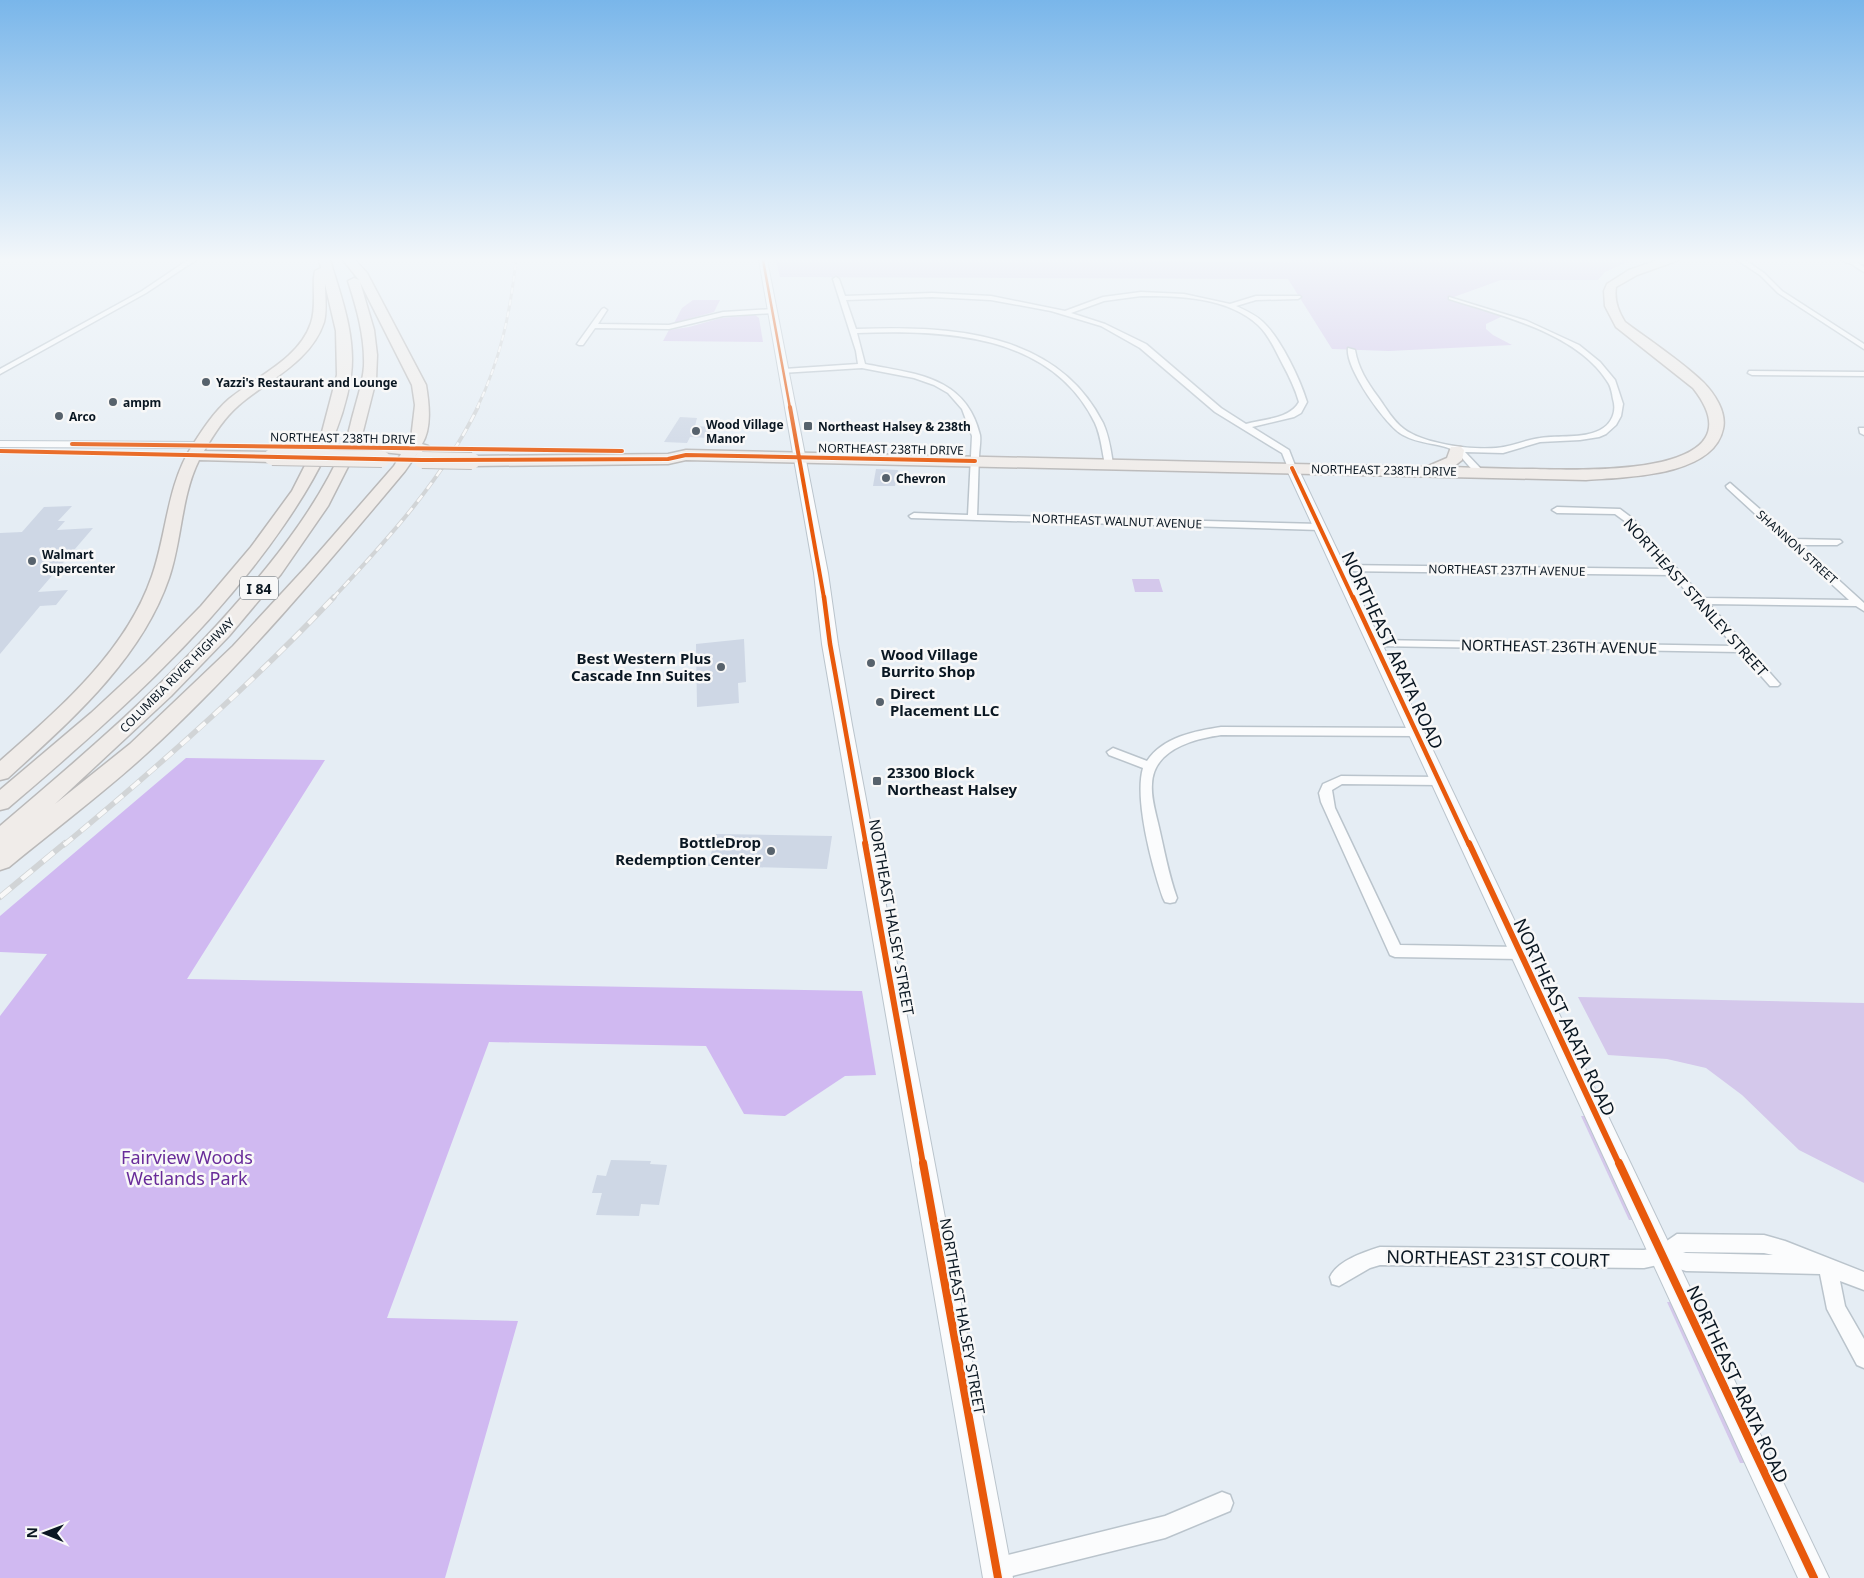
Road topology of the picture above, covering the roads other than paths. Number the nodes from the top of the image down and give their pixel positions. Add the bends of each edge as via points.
1 (69, 334) edge
2 (311, 334) edge
3 (342, 334) edge
4 (368, 334) edge
5 (392, 334) edge
6 (588, 334) edge
7 (777, 334) edge
8 (854, 334) edge
9 (962, 334) edge
10 (1120, 334) edge
11 (1268, 334) edge
12 (1549, 334) edge
13 (1631, 334) edge
14 (1844, 334) edge
15 (581, 344) dead end
16 (1864, 347) edge
17 (1351, 350) dead end
18 (862, 366) junction
19 (784, 371) junction
20 (0, 372) edge
21 (1752, 373) dead end
22 (1864, 374) edge
23 (1243, 426) junction
24 (0, 444) edge
25 (1455, 449) junction
26 (198, 450) junction
27 (0, 451) edge
28 (417, 455) junction
29 (800, 457) junction
30 (974, 461) junction
31 (1290, 463) junction
32 (1109, 464) junction
33 (1418, 470) junction
34 (1480, 472) junction
35 (1730, 486) dead end
36 (1557, 510) dead end
37 (914, 516) dead end
38 (972, 518) junction
39 (1320, 527) junction
40 (1792, 542) junction
41 (1837, 542) dead end
42 (1339, 568) junction
43 (1674, 572) junction
44 (1700, 602) junction
45 (1861, 606) edge
46 (1375, 643) junction
47 (1742, 649) junction
48 (1774, 684) dead end
49 (1416, 732) junction
50 (1113, 752) dead end
51 (1150, 766) junction
52 (0, 773) edge
53 (1440, 782) junction
54 (0, 802) edge
55 (0, 840) edge
56 (0, 861) edge
57 (1170, 898) dead end
58 (1520, 953) junction
59 (1662, 1255) junction
60 (1828, 1266) junction
61 (1339, 1278) dead end
62 (1864, 1281) edge
63 (1864, 1358) edge
64 (1222, 1503) dead end
65 (997, 1574) edge
66 (1814, 1578) edge

1 - 20 street
2 - 26 highway via 288,361 224,412
3 - 54 highway, COLUMBIA RIVER HIGHWAY / I 84 via 344,376 333,422 298,492 250,559 178,640 89,726
4 - 55 highway, COLUMBIA RIVER HIGHWAY / I 84 via 370,370 366,399 353,442 333,483 287,553 211,643 126,728
5 - 28 highway via 419,385 422,405
6 - 15 street
7 - 19 street, NORTHEAST HALSEY STREET
8 - 18 street
9 - 32 street via 1007,345 1037,358 1069,381 1087,402 1102,430
10 - 23 street via 1144,346 1218,410
11 - 23 street via 1303,397 1302,407 1291,415
12 - 25 street via 1584,352 1606,372 1620,407 1611,427 1594,435 1542,440 1493,451
13 - 34 highway, NORTHEAST 238TH DRIVE via 1692,381 1712,403 1717,413 1717,433 1707,445 1683,461 1644,470 1586,475
14 - 16 street
17 - 25 street via 1361,377 1397,426 1409,434
18 - 19 street
18 - 30 street via 916,376 951,391 966,408 975,427
19 - 29 street, NORTHEAST HALSEY STREET
21 - 22 street
23 - 31 street via 1276,448
24 - 26 street, NORTHEAST 238TH DRIVE
25 - 33 highway via 1454,460 1446,465
25 - 34 street via 1466,455
26 - 27 street, NORTHEAST 238TH DRIVE
26 - 28 highway, NORTHEAST 238TH DRIVE, bridge
26 - 52 highway via 185,475 168,551 146,609 90,686
28 - 29 highway, NORTHEAST 238TH DRIVE, bridge via 668,459 686,455
28 - 56 highway via 240,650 138,749
29 - 30 highway, NORTHEAST 238TH DRIVE
29 - 65 street, NORTHEAST HALSEY STREET via 844,725
30 - 32 highway, NORTHEAST 238TH DRIVE
30 - 38 street
31 - 32 highway, NORTHEAST 238TH DRIVE
31 - 33 highway, NORTHEAST 238TH DRIVE
31 - 39 street, NORTHEAST ARATA ROAD
33 - 34 highway, NORTHEAST 238TH DRIVE
35 - 40 street, SHANNON STREET
36 - 43 street, NORTHEAST STANLEY STREET via 1617,511 1629,520
37 - 38 street, NORTHEAST WALNUT AVENUE
38 - 39 street, NORTHEAST WALNUT AVENUE
39 - 42 street, NORTHEAST ARATA ROAD
40 - 41 street
40 - 45 street, SHANNON STREET
42 - 43 street, NORTHEAST 237TH AVENUE
42 - 46 street, NORTHEAST ARATA ROAD
43 - 44 street, NORTHEAST STANLEY STREET
44 - 45 street
44 - 47 street, NORTHEAST STANLEY STREET
46 - 47 street, NORTHEAST 236TH AVENUE
46 - 49 street, NORTHEAST ARATA ROAD
47 - 48 street, NORTHEAST STANLEY STREET
49 - 51 street via 1221,731 1179,742
49 - 53 street, NORTHEAST ARATA ROAD
50 - 51 street
51 - 57 street via 1146,791 1160,870
53 - 58 street, NORTHEAST ARATA ROAD
53 - 58 street via 1341,780 1332,782 1324,795 1395,951
58 - 59 street, NORTHEAST ARATA ROAD
59 - 60 street via 1686,1262
59 - 61 street, NORTHEAST 231ST COURT via 1644,1259 1380,1256 1366,1260
59 - 66 street, NORTHEAST ARATA ROAD
60 - 62 street
60 - 63 street via 1836,1309
64 - 65 street via 1165,1527

